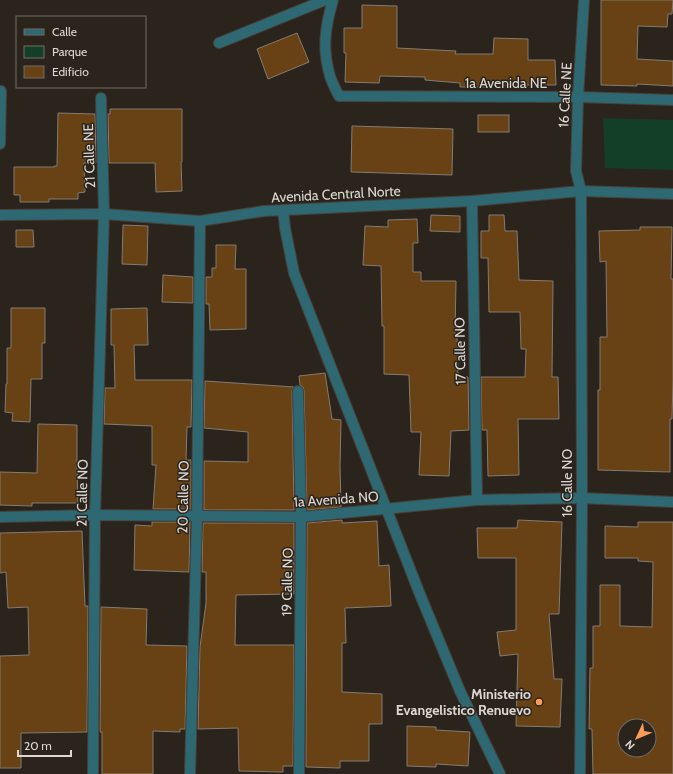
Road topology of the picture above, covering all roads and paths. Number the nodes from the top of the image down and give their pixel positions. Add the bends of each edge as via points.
1 (325, 0) edge
2 (333, 0) edge
3 (584, 0) edge
4 (219, 43) dead end
5 (1, 91) edge
6 (578, 97) junction
7 (101, 98) dead end
8 (673, 100) edge
9 (0, 144) edge
10 (581, 192) junction
11 (673, 194) edge
12 (472, 201) junction
13 (283, 210) junction
14 (104, 214) junction
15 (0, 216) edge
16 (200, 221) junction
17 (298, 391) dead end
18 (582, 498) junction
19 (476, 500) junction
20 (673, 502) edge
21 (387, 509) junction
22 (95, 515) junction
23 (197, 516) junction
24 (0, 517) edge
25 (301, 517) junction
26 (93, 774) edge
27 (190, 774) edge
28 (299, 774) edge
29 (500, 774) edge
30 (580, 774) edge

1 - 4 street
2 - 6 street, 1a Avenida NE via 326,22 325,50 330,77 339,96
3 - 6 street, 16 Calle NE
5 - 9 street
6 - 8 street, 1a Avenida NE
6 - 10 street, 16 Calle NE via 576,171
7 - 14 street, 21 Calle NE
10 - 11 street, Avenida Central Norte
10 - 12 street, Avenida Central Norte
10 - 18 street, 16 Calle NO
12 - 13 street, Avenida Central Norte
12 - 19 street, 17 Calle NO
13 - 16 street, Avenida Central Norte
13 - 21 street via 294,273
14 - 15 street, Avenida Central Norte
14 - 16 street, Avenida Central Norte
14 - 22 street, 21 Calle NO
16 - 23 street, 20 Calle NO
17 - 25 street, 19 Calle NO
18 - 19 street, 1a Avenida NO
18 - 20 street, 1a Avenida NO
18 - 30 street, 16 Calle NO
19 - 21 street, 1a Avenida NO
21 - 25 street, 1a Avenida NO
21 - 29 street via 457,684
22 - 23 street, 1a Avenida NO
22 - 24 street, 1a Avenida NO
22 - 26 street, 21 Calle NO
23 - 25 street, 1a Avenida NO
23 - 27 street, 20 Calle NO
25 - 28 street, 19 Calle NO

